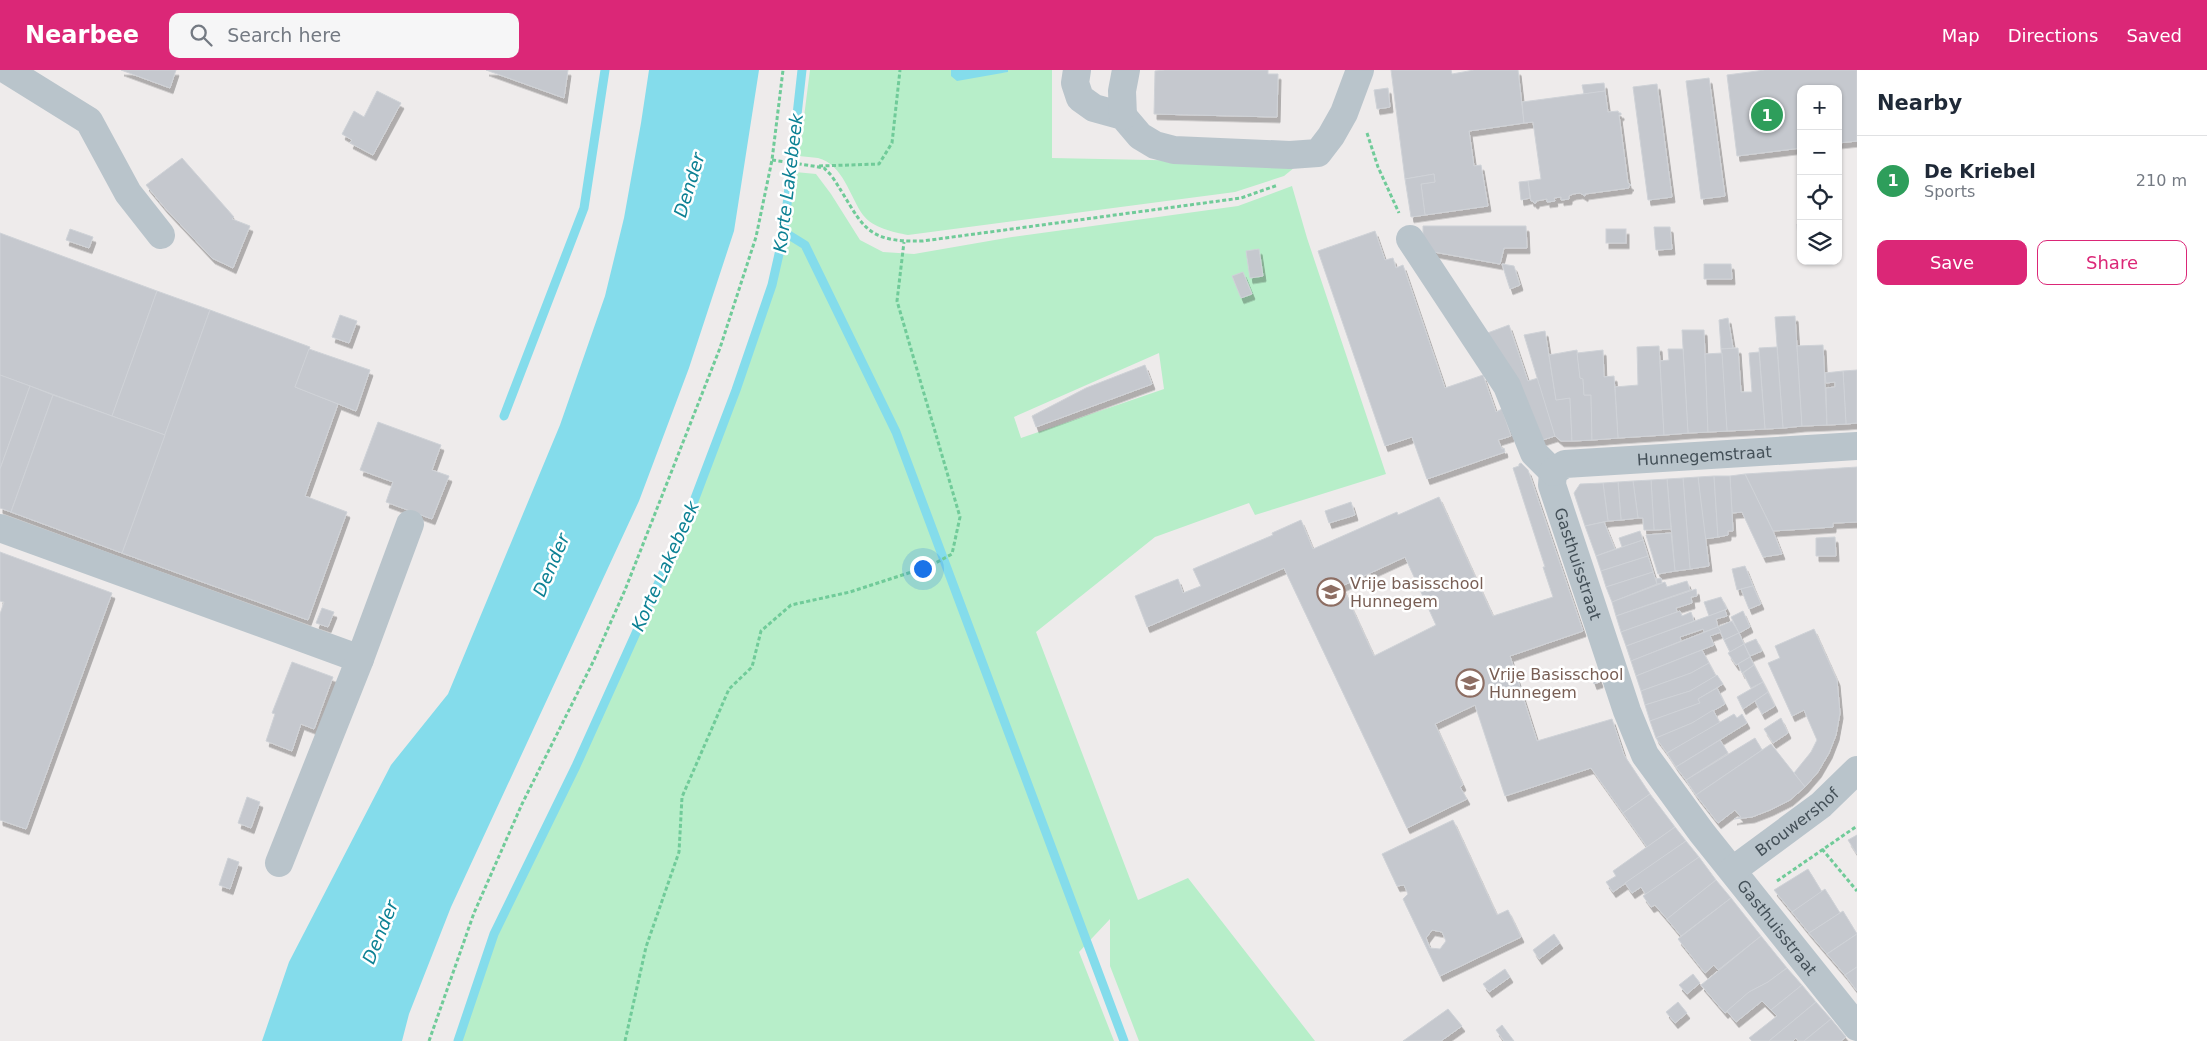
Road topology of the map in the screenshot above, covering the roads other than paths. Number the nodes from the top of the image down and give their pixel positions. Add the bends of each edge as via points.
1 (7, 70) edge
2 (1076, 70) edge
3 (1126, 70) edge
4 (1359, 72) edge
5 (1123, 116) junction
6 (161, 235) dead end
7 (1410, 239) road end
8 (1857, 446) edge
9 (1553, 472) junction
10 (410, 524) dead end
11 (0, 528) edge
12 (360, 659) junction
13 (1857, 770) edge
14 (279, 863) dead end
15 (1733, 870) junction
16 (1857, 1027) edge

1 - 6 street via 89,121 128,193
2 - 5 street via 1075,83 1080,98 1094,108
3 - 5 street via 1122,91
4 - 5 street via 1344,113 1318,153 1290,155 1174,150 1155,145 1140,136
7 - 9 street via 1507,386 1534,453
8 - 9 street, Hunnegemstraat via 1565,464
9 - 15 street, Gasthuisstraat via 1552,485 1626,711 1645,755
10 - 12 street
11 - 12 street
12 - 14 street
13 - 15 street, Brouwershof via 1829,798
15 - 16 street, Gasthuisstraat

